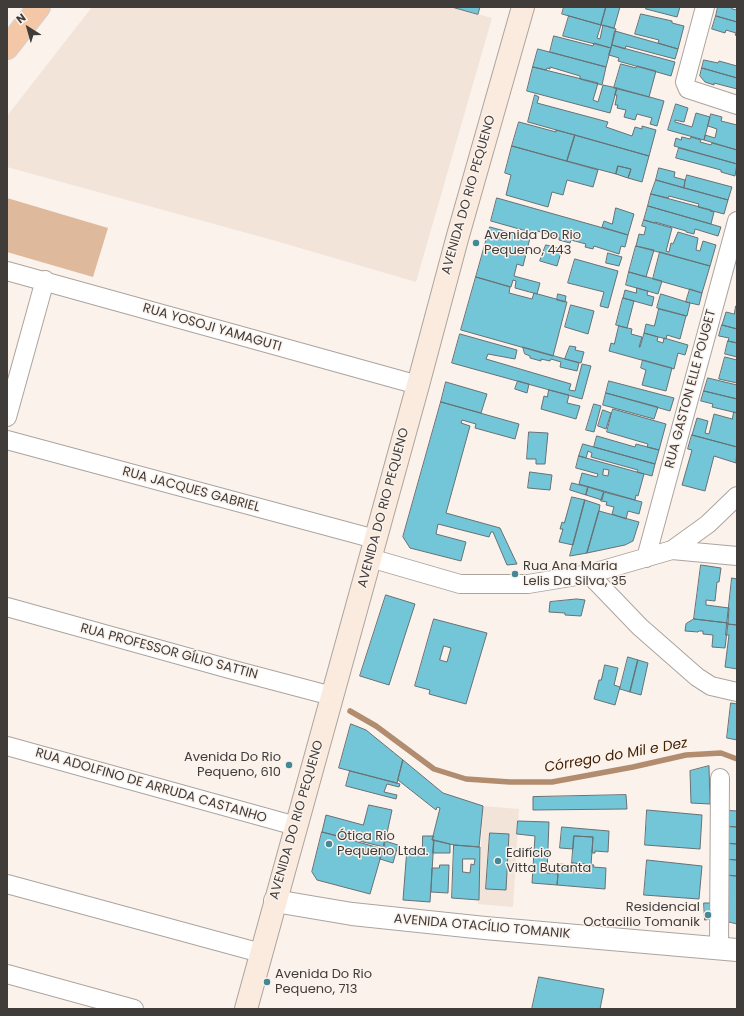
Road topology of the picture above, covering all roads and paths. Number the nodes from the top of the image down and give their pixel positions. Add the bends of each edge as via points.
1 (39, 7) edge
2 (523, 7) edge
3 (705, 7) edge
4 (7, 48) edge
5 (737, 105) edge
6 (737, 220) edge
7 (7, 271) edge
8 (45, 280) junction
9 (418, 386) junction
10 (7, 417) edge
11 (7, 440) edge
12 (737, 496) edge
13 (373, 549) junction
14 (672, 550) junction
15 (737, 556) edge
16 (646, 558) junction
17 (589, 574) junction
18 (7, 607) edge
19 (737, 692) edge
20 (332, 696) junction
21 (7, 746) edge
22 (720, 778) dead end
23 (296, 826) junction
24 (7, 884) edge
25 (275, 901) junction
26 (728, 949) edge
27 (261, 953) junction
28 (7, 974) edge
29 (134, 1009) edge
30 (246, 1009) edge

1 - 4 highway
2 - 9 main road, AVENIDA DO RIO PEQUENO via 456,239
3 - 5 street via 685,82 688,89
6 - 16 street, RUA GASTON ELLE POUGET
7 - 8 street, RUA YOSOJI YAMAGUTI
8 - 9 street, RUA YOSOJI YAMAGUTI
8 - 10 street
9 - 13 main road, AVENIDA DO RIO PEQUENO
11 - 13 street, RUA JACQUES GABRIEL
12 - 14 street via 708,524
13 - 17 street, RUA JACQUES GABRIEL via 460,584 528,584
13 - 20 main road, AVENIDA DO RIO PEQUENO
14 - 15 street
14 - 16 street, RUA JACQUES GABRIEL
16 - 17 street, RUA JACQUES GABRIEL
17 - 19 street via 640,627 697,677 711,686
18 - 20 street, RUA PROFESSOR GÍLIO SATTIN
20 - 23 main road, AVENIDA DO RIO PEQUENO
21 - 23 street, RUA ADOLFINO DE ARRUDA CASTANHO
22 - 26 street
23 - 25 main road, AVENIDA DO RIO PEQUENO
24 - 27 street
25 - 26 street, AVENIDA OTACÍLIO TOMANIK via 352,914 484,928
25 - 27 main road, AVENIDA DO RIO PEQUENO
27 - 30 main road, AVENIDA DO RIO PEQUENO
28 - 29 street

